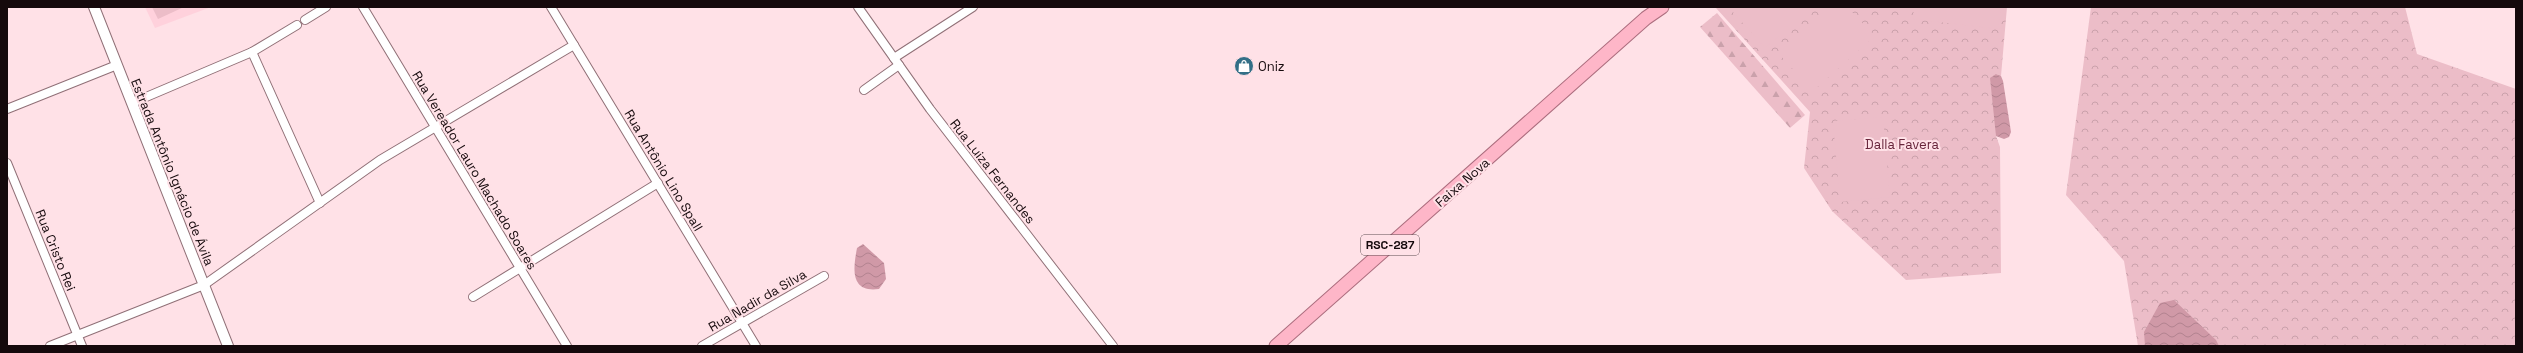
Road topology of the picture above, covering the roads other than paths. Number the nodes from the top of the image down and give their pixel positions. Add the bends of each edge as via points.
1 (94, 7) edge
2 (326, 7) edge
3 (363, 7) edge
4 (552, 7) edge
5 (858, 7) edge
6 (973, 7) edge
7 (1656, 7) edge
8 (1662, 7) edge
9 (1646, 18) junction
10 (305, 20) dead end
11 (297, 25) dead end
12 (574, 45) junction
13 (252, 52) junction
14 (894, 58) junction
15 (117, 65) junction
16 (899, 66) junction
17 (864, 90) dead end
18 (132, 103) junction
19 (7, 108) edge
20 (436, 128) junction
21 (7, 163) edge
22 (658, 184) junction
23 (320, 203) junction
24 (520, 268) junction
25 (824, 276) dead end
26 (204, 285) junction
27 (473, 297) dead end
28 (742, 323) junction
29 (78, 335) junction
30 (50, 346) edge
31 (82, 346) edge
32 (228, 346) edge
33 (567, 346) edge
34 (702, 346) edge
35 (756, 346) edge
36 (1113, 346) edge
37 (1276, 346) edge

1 - 15 street, Estrada Antônio Ignácio de Ávila
2 - 10 street
3 - 20 street, Rua Vereador Lauro Machado Soares
4 - 12 street, Rua Antônio Lino Spall
5 - 14 street, Rua Luiza Fernandes
6 - 14 street
7 - 9 highway, Faixa Nova / RSC-287
8 - 9 highway, Faixa Nova / RSC-287
9 - 37 highway, Faixa Nova / RSC-287
11 - 13 street
12 - 20 street
12 - 22 street, Rua Antônio Lino Spall
13 - 18 street
13 - 23 street
14 - 16 street, Rua Luiza Fernandes
15 - 18 street, Estrada Antônio Ignácio de Ávila
15 - 19 street
16 - 17 street
16 - 36 street, Rua Luiza Fernandes
18 - 26 street, Estrada Antônio Ignácio de Ávila
20 - 23 street via 380,160
20 - 24 street, Rua Vereador Lauro Machado Soares
21 - 29 street, Rua Cristo Rei
22 - 24 street
22 - 28 street, Rua Antônio Lino Spall
23 - 26 street
24 - 27 street
24 - 33 street, Rua Vereador Lauro Machado Soares
25 - 28 street, Rua Nadir da Silva
26 - 29 street
26 - 32 street, Estrada Antônio Ignácio de Ávila
28 - 34 street, Rua Nadir da Silva
28 - 35 street, Rua Antônio Lino Spall
29 - 30 street
29 - 31 street, Rua Cristo Rei

